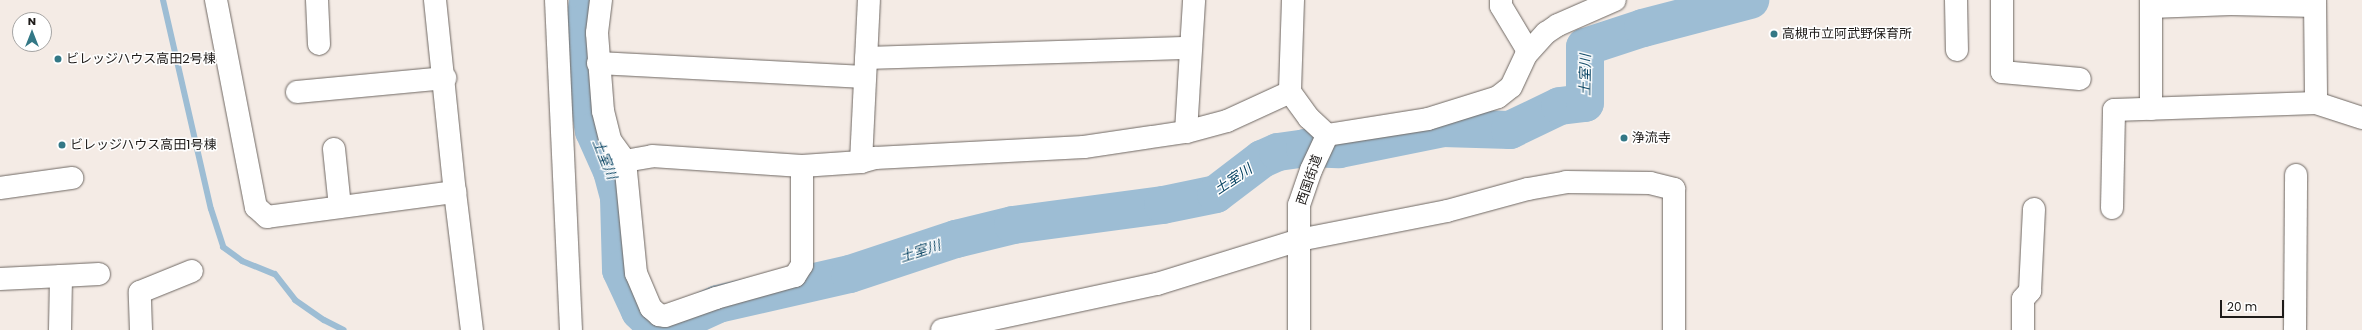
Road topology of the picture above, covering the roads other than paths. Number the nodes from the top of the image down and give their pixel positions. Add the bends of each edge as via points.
1 (216, 0) edge
2 (317, 0) edge
3 (435, 0) edge
4 (556, 0) edge
5 (601, 0) edge
6 (869, 0) edge
7 (1194, 0) edge
8 (1293, 0) edge
9 (1501, 0) edge
10 (1615, 0) edge
11 (1956, 0) edge
12 (2002, 0) edge
13 (2231, 2) edge
14 (2151, 3) edge
15 (2315, 3) edge
16 (319, 44) dead end
17 (1191, 48) junction
18 (1957, 50) dead end
19 (1528, 51) junction
20 (598, 63) junction
21 (865, 67) junction
22 (444, 78) junction
23 (2080, 79) dead end
24 (297, 92) dead end
25 (1290, 92) junction
26 (2316, 103) junction
27 (2151, 108) junction
28 (2362, 118) edge
29 (1186, 132) junction
30 (1327, 135) junction
31 (334, 149) dead end
32 (625, 161) junction
33 (861, 162) junction
34 (802, 166) junction
35 (2296, 175) dead end
36 (72, 178) dead end
37 (0, 188) edge
38 (455, 192) junction
39 (340, 207) junction
40 (2112, 208) dead end
41 (2034, 209) dead end
42 (1299, 240) junction
43 (192, 271) dead end
44 (99, 274) dead end
45 (61, 276) junction
46 (0, 279) edge
47 (60, 330) edge
48 (140, 330) edge
49 (472, 330) edge
50 (571, 330) edge
51 (942, 330) edge
52 (1299, 330) edge
53 (1674, 330) edge
54 (2023, 330) edge
55 (2295, 330) edge

1 - 39 street via 256,207 267,217
2 - 16 street
3 - 22 street
4 - 50 street
5 - 20 street
6 - 21 street
7 - 17 street
8 - 25 street
9 - 19 street via 1501,6
10 - 19 street via 1552,28
11 - 18 street
12 - 23 street via 2002,72
13 - 14 street
13 - 15 street
14 - 27 street
15 - 26 street
17 - 21 street
17 - 29 street
19 - 30 street via 1514,82 1508,91 1498,97 1428,119
20 - 21 street
20 - 32 street via 603,111 610,140
21 - 33 street
22 - 24 street
22 - 38 street
25 - 29 street via 1227,120
25 - 30 street via 1309,118
26 - 27 street
26 - 28 street
27 - 40 street via 2114,110
29 - 33 street via 1084,147 875,158
30 - 42 street, 西国街道 via 1299,205
31 - 39 street
32 - 34 street via 652,156
32 - 34 street via 636,272 651,308 659,315 665,316 716,298 795,276 802,265
33 - 34 street
35 - 55 street
36 - 37 street
38 - 39 street
38 - 49 street
41 - 54 street via 2030,291 2023,299
42 - 51 street via 1157,284
42 - 52 street, 西国街道
42 - 53 street via 1447,211 1528,189 1566,182 1650,183 1674,189
43 - 48 street via 140,292
44 - 45 street
45 - 46 street
45 - 47 street

